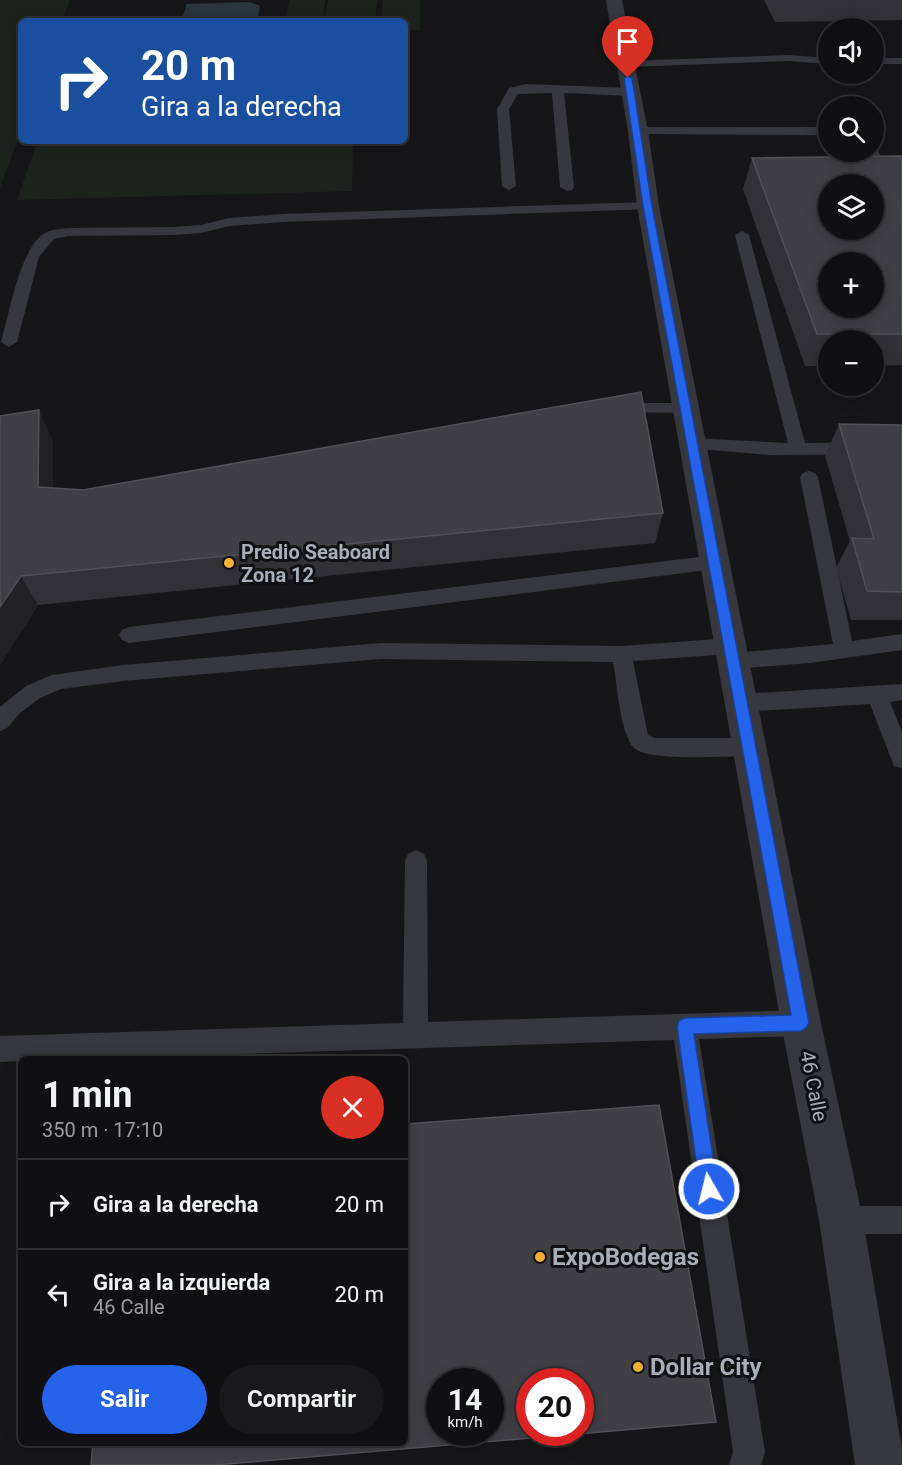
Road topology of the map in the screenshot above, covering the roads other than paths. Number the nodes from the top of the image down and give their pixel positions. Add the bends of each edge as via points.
1 (614, 0) edge
2 (811, 61) junction
3 (818, 61) edge
4 (884, 61) edge
5 (901, 61) edge
6 (685, 62) junction
7 (628, 78) junction
8 (558, 89) junction
9 (818, 131) edge
10 (638, 132) junction
11 (878, 162) edge
12 (902, 179) edge
13 (509, 186) dead end
14 (567, 187) dead end
15 (648, 206) junction
16 (742, 235) dead end
17 (9, 342) dead end
18 (687, 408) junction
19 (604, 410) edge
20 (693, 444) junction
21 (902, 448) edge
22 (798, 449) junction
23 (809, 477) dead end
24 (715, 562) junction
25 (129, 635) dead end
26 (902, 642) edge
27 (844, 650) junction
28 (622, 654) junction
29 (732, 654) junction
30 (902, 692) edge
31 (877, 695) junction
32 (741, 703) junction
33 (0, 722) edge
34 (749, 747) junction
35 (902, 759) edge
36 (416, 861) dead end
37 (801, 1023) junction
38 (685, 1027) junction
39 (415, 1035) junction
40 (0, 1049) edge
41 (841, 1220) junction
42 (902, 1220) edge
43 (745, 1465) edge
44 (880, 1465) edge

1 - 7 street, 46 Calle
2 - 3 lane
2 - 6 lane via 788,58
2 - 6 lane via 769,71 704,72
4 - 5 lane
6 - 7 lane
7 - 8 lane
7 - 10 street, 46 Calle
8 - 13 lane via 513,90 503,110
8 - 14 lane
9 - 10 lane
10 - 15 street, 46 Calle
11 - 12 lane via 888,179
15 - 17 lane via 283,218 173,231 68,232 49,237 32,256
15 - 18 street, 46 Calle
16 - 22 lane
18 - 19 lane
18 - 20 street, 46 Calle
20 - 22 lane
20 - 24 street, 46 Calle
21 - 22 lane
23 - 27 lane
24 - 25 lane
24 - 29 street, 46 Calle
26 - 27 lane
27 - 29 lane
28 - 29 lane
28 - 33 lane via 381,651 123,673 59,681 33,692
28 - 34 lane via 636,732 642,741 652,747
29 - 32 street, 46 Calle
30 - 31 lane
31 - 32 lane
31 - 35 lane
32 - 34 street, 46 Calle
34 - 37 street, 46 Calle
36 - 39 lane
37 - 38 lane
37 - 41 street, 46 Calle
38 - 39 lane
38 - 43 lane via 749,1452
39 - 40 lane
41 - 42 lane
41 - 44 street, 46 Calle

